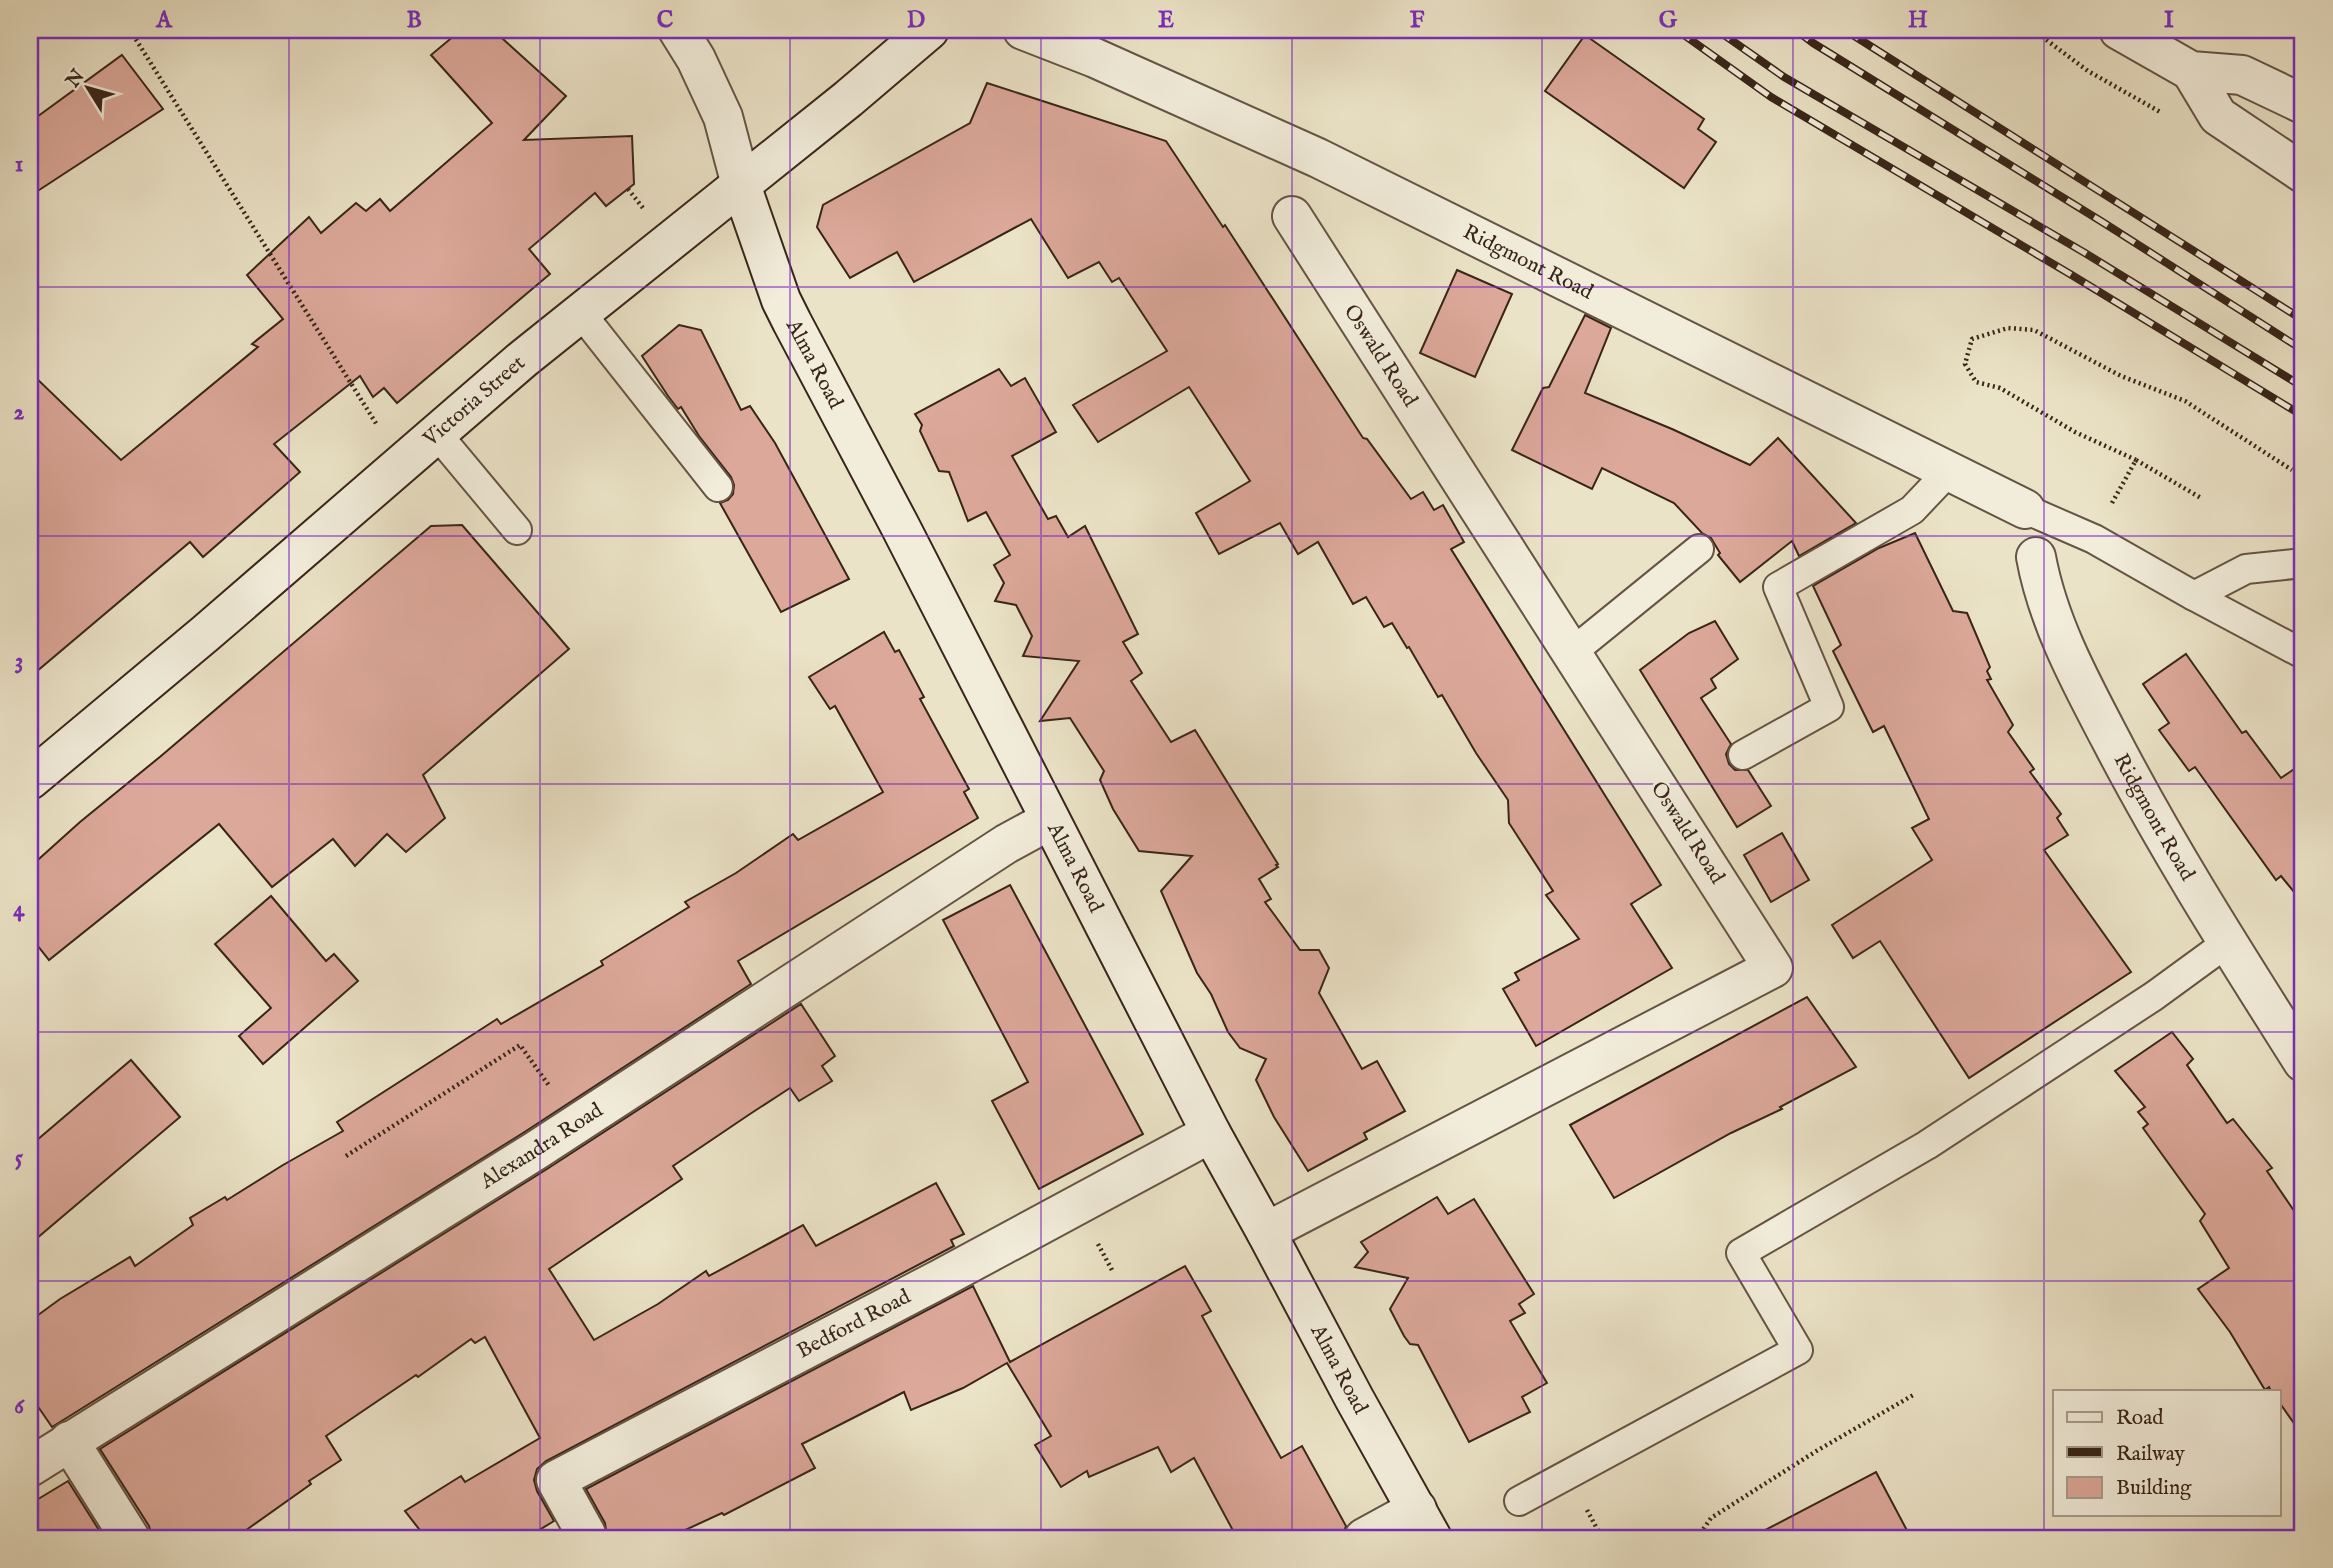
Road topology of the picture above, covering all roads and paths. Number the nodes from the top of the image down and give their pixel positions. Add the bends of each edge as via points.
1 (130, 30) edge
2 (678, 30) edge
3 (929, 30) edge
4 (1023, 30) edge
5 (2119, 30) edge
6 (2190, 71) junction
7 (2303, 104) edge
8 (2303, 173) edge
9 (741, 185) junction
10 (628, 189) dead end
11 (644, 209) dead end
12 (1292, 216) dead end
13 (580, 312) junction
14 (437, 434) junction
15 (2136, 460) junction
16 (401, 464) junction
17 (2292, 470) dead end
18 (1949, 471) junction
19 (718, 487) dead end
20 (2201, 498) dead end
21 (2025, 509) joint
22 (517, 530) dead end
23 (2094, 539) junction
24 (1699, 549) dead end
25 (2036, 558) dead end
26 (2303, 564) edge
27 (2194, 596) junction
28 (1571, 653) junction
29 (2303, 654) edge
30 (1743, 755) dead end
31 (30, 780) edge
32 (1049, 820) junction
33 (2228, 942) junction
34 (2303, 1062) edge
35 (576, 1124) junction
36 (1211, 1133) junction
37 (346, 1156) dead end
38 (1266, 1232) junction
39 (1914, 1394) dead end
40 (69, 1441) junction
41 (30, 1467) edge
42 (1582, 1499) dead end
43 (1519, 1501) dead end
44 (1424, 1523) edge
45 (584, 1537) edge
46 (130, 1538) edge
47 (1364, 1538) edge
48 (1602, 1538) edge
49 (1707, 1538) edge

1 - 16 path
2 - 9 street, Alma Road via 723,117
3 - 9 street, Victoria Street
4 - 18 street, Ridgmont Road via 1318,158
5 - 6 street
6 - 7 street via 2242,75
6 - 8 street via 2218,116
9 - 13 street, Victoria Street
9 - 32 street, Alma Road via 781,300
10 - 11 path
12 - 28 street, Oswald Road
13 - 14 street, Victoria Street
13 - 19 lane
14 - 16 street, Victoria Street
14 - 22 lane
15 - 17 path via 2075,432 2000,388 1976,382 1965,364 1972,339 2008,328 2034,330 2121,376 2185,401
15 - 20 path
15 - 23 path
16 - 31 street, Victoria Street
18 - 21 street, Ridgmont Road
18 - 30 lane via 1912,510 1778,587 1829,707
21 - 23 lane
23 - 27 lane
24 - 28 lane
25 - 33 street, Ridgmont Road via 2042,591 2098,717
26 - 27 lane via 2246,569
27 - 29 lane
28 - 38 street, Oswald Road via 1773,968
32 - 35 street, Alexandra Road
32 - 36 street, Alma Road
33 - 34 street, Ridgmont Road
33 - 43 lane via 1927,1145 1741,1252 1798,1350
35 - 37 path via 520,1045
35 - 40 street, Alexandra Road
36 - 38 street, Alma Road
36 - 45 street, Bedford Road via 556,1480
38 - 44 street, Alma Road
39 - 49 path via 1712,1518 1702,1531
40 - 41 street, Alexandra Road
40 - 46 street
42 - 48 path
44 - 47 street

